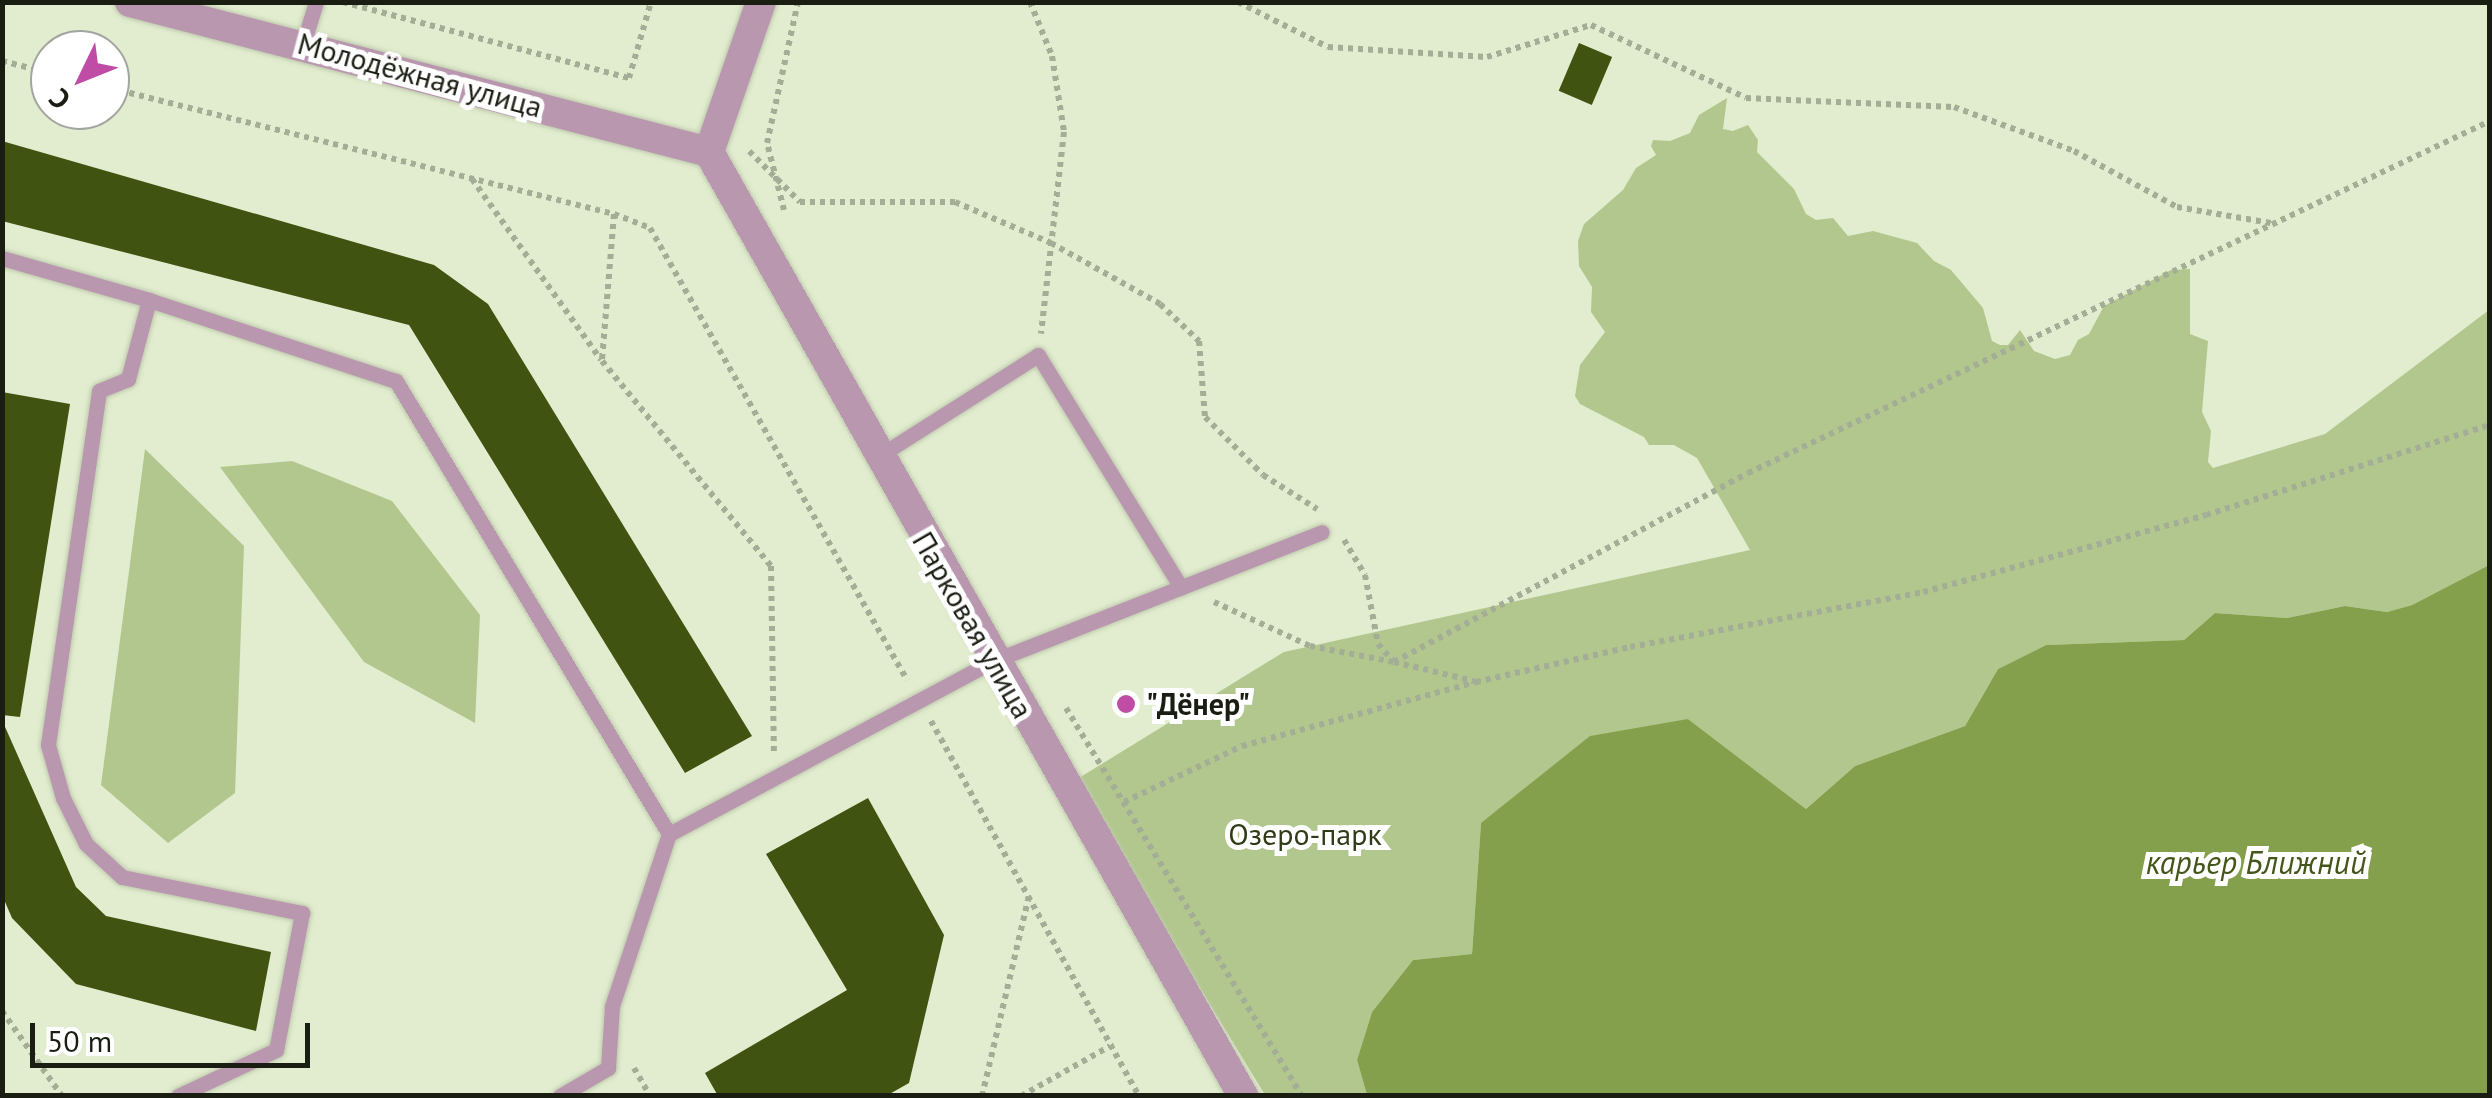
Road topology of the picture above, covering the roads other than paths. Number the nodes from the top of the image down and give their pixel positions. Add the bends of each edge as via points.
1 (130, 2) edge
2 (316, 2) edge
3 (761, 2) edge
4 (303, 44) junction
5 (709, 152) junction
6 (2, 258) edge
7 (149, 300) junction
8 (878, 457) junction
9 (1330, 527) road end
10 (1181, 588) junction
11 (993, 660) junction
12 (668, 834) junction
13 (178, 1096) edge
14 (560, 1096) edge
15 (1243, 1096) edge

1 - 4 street, Молодёжная улица
2 - 4 lane
3 - 5 street
4 - 5 street, Молодёжная улица
5 - 8 street, Парковая улица
6 - 7 lane
7 - 12 lane via 396,381
7 - 13 lane via 128,379 98,391 48,745 86,844 122,877 302,913 276,1050
8 - 10 lane via 1038,355
8 - 11 street, Парковая улица
9 - 10 lane
10 - 11 lane
11 - 12 lane
11 - 15 street, Парковая улица
12 - 14 lane via 612,1006 608,1068

